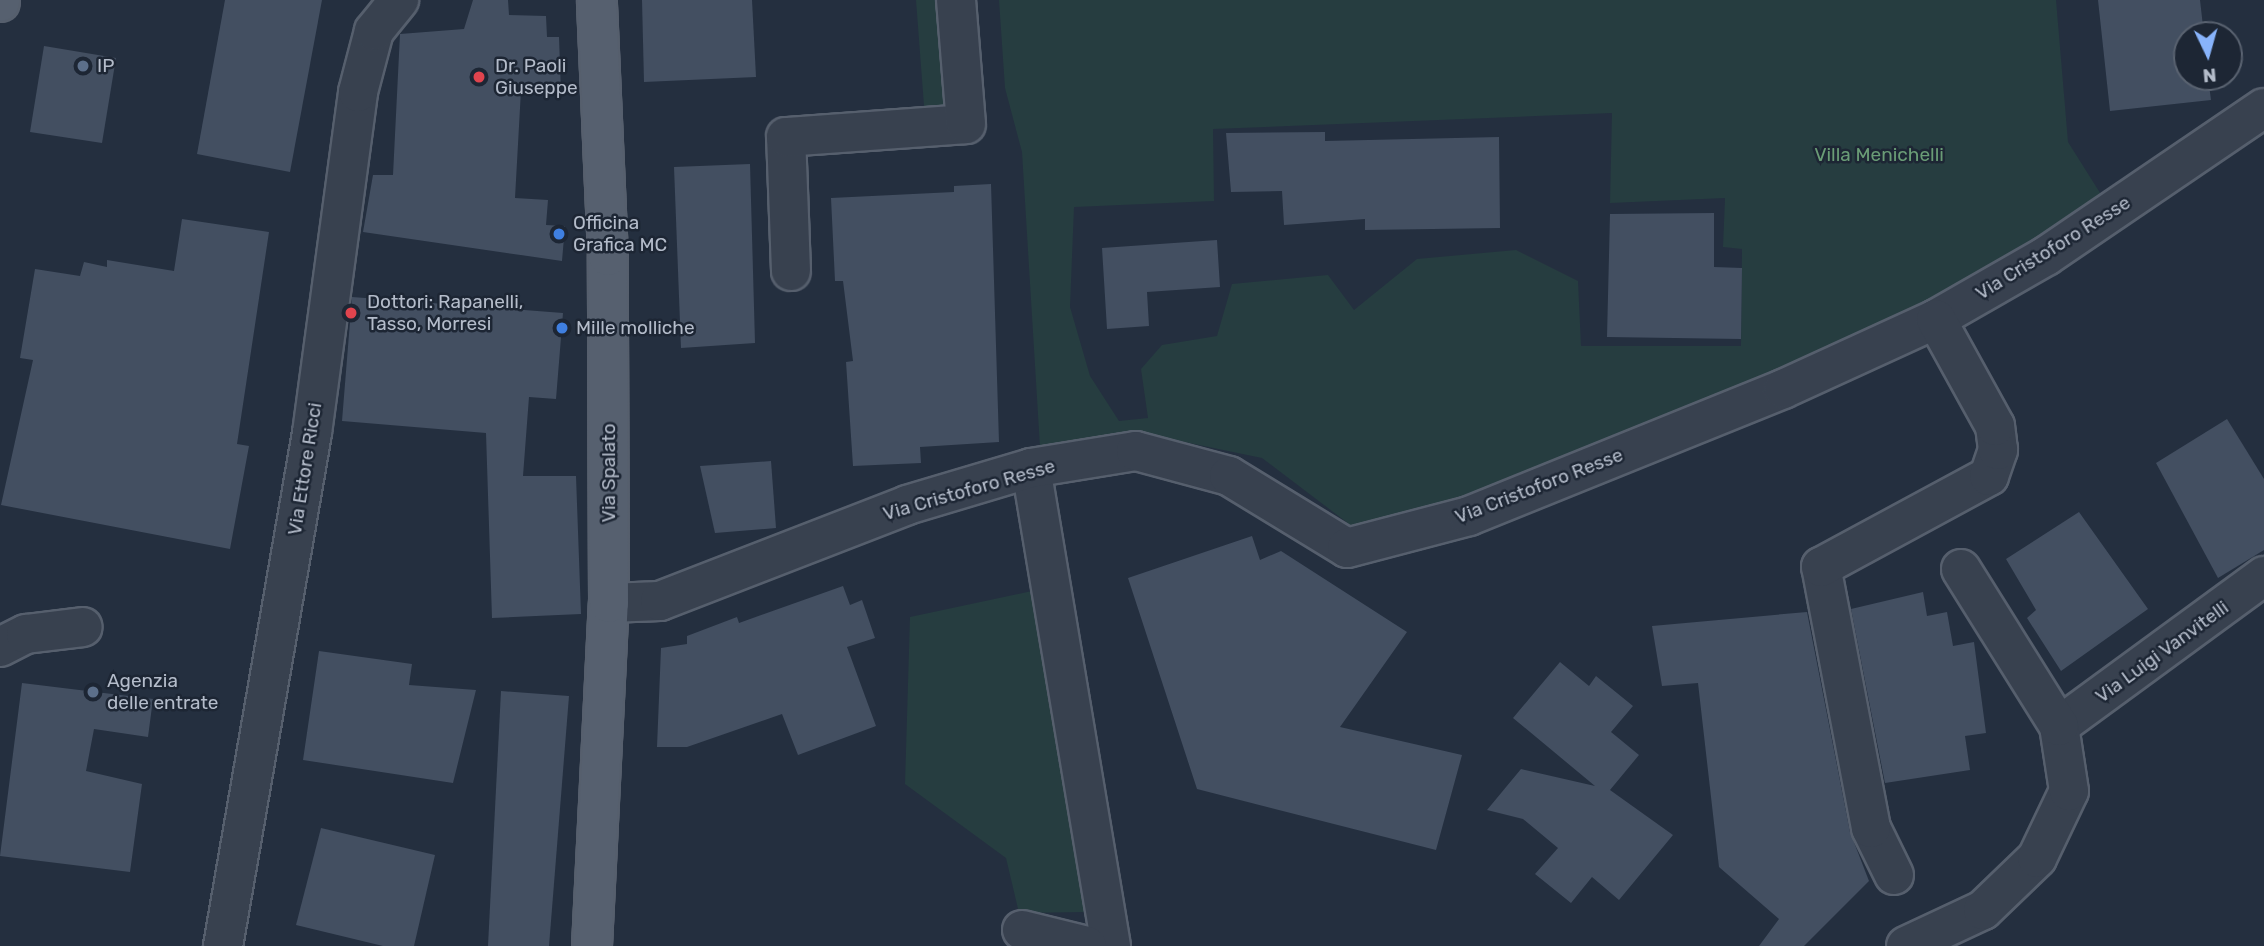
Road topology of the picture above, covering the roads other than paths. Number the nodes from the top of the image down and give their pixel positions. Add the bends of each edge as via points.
1 (399, 0) edge
2 (597, 0) edge
3 (956, 0) edge
4 (2264, 108) edge
5 (791, 271) dead end
6 (1936, 319) junction
7 (1031, 468) junction
8 (1961, 569) dead end
9 (2264, 576) edge
10 (609, 603) junction
11 (83, 627) dead end
12 (0, 647) edge
13 (2059, 726) junction
14 (1894, 875) dead end
15 (1022, 930) dead end
16 (223, 946) edge
17 (592, 946) edge
18 (1087, 946) edge
19 (1111, 946) edge
20 (1906, 946) edge

1 - 16 street, Via Ettore Ricci via 374,31 358,92 312,433
2 - 10 main road, Via Spalato via 608,270
3 - 5 street via 965,124 786,137
4 - 6 street, Via Cristoforo Resse via 2046,256
6 - 7 street, Via Cristoforo Resse via 1783,389 1469,516 1347,548 1229,476 1136,451
6 - 14 street via 1995,426 1998,450 1989,476 1821,567 1871,828
7 - 10 street, Via Cristoforo Resse via 907,505 660,601
7 - 19 street
8 - 13 street
9 - 13 street, Via Luigi Vanvitelli
10 - 17 main road, Via Spalato
11 - 12 street via 26,634
13 - 20 street via 2070,791 2037,858 1983,910
15 - 18 street

